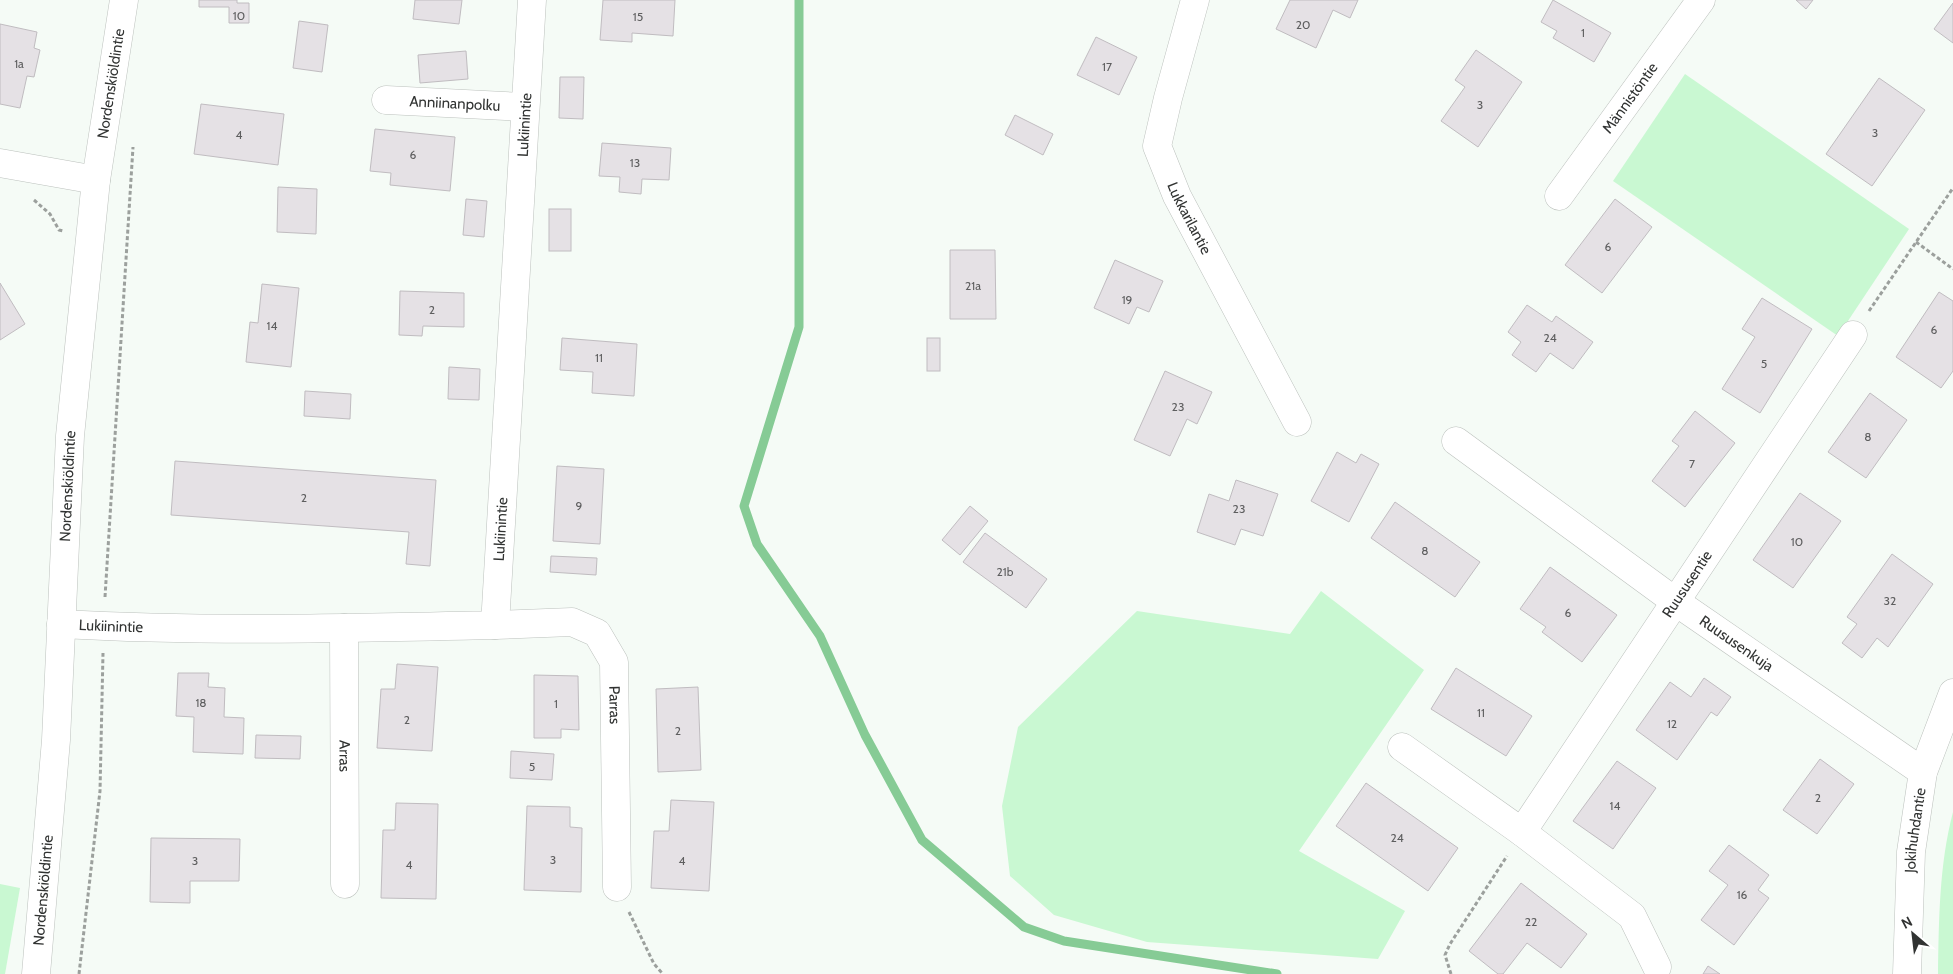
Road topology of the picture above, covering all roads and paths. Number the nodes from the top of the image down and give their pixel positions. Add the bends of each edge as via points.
1 (124, 0) edge
2 (532, 0) edge
3 (1195, 0) edge
4 (1701, 0) edge
5 (386, 100) dead end
6 (524, 107) junction
7 (133, 144) dead end
8 (2, 164) edge
9 (96, 180) junction
10 (1953, 188) edge
11 (1559, 196) dead end
12 (90, 234) junction
13 (128, 239) junction
14 (1916, 242) junction
15 (1953, 268) edge
16 (1853, 335) joint
17 (1297, 422) dead end
18 (1456, 441) dead end
19 (1676, 602) junction
20 (61, 624) junction
21 (495, 625) junction
22 (103, 626) junction
23 (344, 628) junction
24 (1953, 693) edge
25 (1402, 747) dead end
26 (1923, 772) junction
27 (1522, 832) junction
28 (345, 884) dead end
29 (616, 887) joint
30 (1657, 967) dead end
31 (36, 974) edge
32 (79, 974) edge
33 (663, 974) edge
34 (1451, 974) edge
35 (1907, 974) edge

1 - 9 street, Nordenskiöldintie
2 - 6 street, Lukiinintie
3 - 17 street, Lukkarilantie via 1158,146 1177,196
4 - 11 street, Männistöntie
5 - 6 street, Anniinanpolku
6 - 21 street, Lukiinintie
7 - 13 path
8 - 9 street
8 - 12 path via 22,194 50,214 60,230
9 - 12 street, Nordenskiöldintie
10 - 14 path
12 - 13 path
12 - 20 street, Nordenskiöldintie via 70,436
13 - 22 path
14 - 15 path
14 - 16 path
16 - 19 street, Ruususentie
18 - 19 street, Ruususenkuja
19 - 26 street, Ruususenkuja
19 - 27 street, Ruususentie
20 - 22 street, Lukiinintie
20 - 31 street, Nordenskiöldintie via 56,740
21 - 23 street, Lukiinintie
21 - 29 street, Parras via 572,622 597,633 614,662
22 - 23 street, Lukiinintie
22 - 32 path via 100,791
23 - 28 street, Arras
24 - 26 street, Jokihuhdantie
25 - 27 street
26 - 35 street, Jokihuhdantie via 1911,852
27 - 30 street via 1632,916
27 - 34 path via 1450,944 1445,955
29 - 33 path via 654,964

